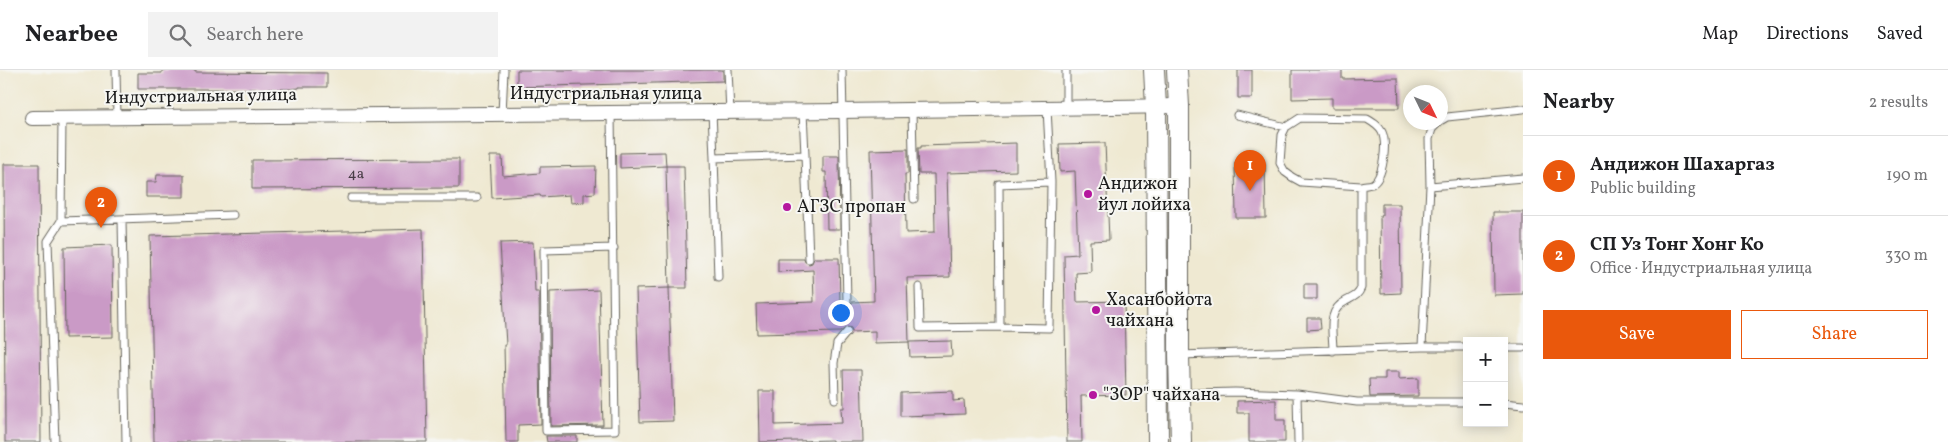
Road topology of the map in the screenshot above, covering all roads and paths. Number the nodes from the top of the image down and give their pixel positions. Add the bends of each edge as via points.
1 (116, 70) edge
2 (504, 70) edge
3 (728, 70) edge
4 (842, 70) edge
5 (1066, 70) edge
6 (1154, 70) edge
7 (1177, 70) edge
8 (1179, 106) junction
9 (1156, 107) junction
10 (1066, 108) junction
11 (1048, 109) junction
12 (1523, 109) edge
13 (912, 110) junction
14 (712, 112) junction
15 (730, 112) junction
16 (803, 112) junction
17 (842, 112) junction
18 (610, 113) junction
19 (502, 114) junction
20 (1238, 115) dead end
21 (62, 117) junction
22 (117, 117) junction
23 (1448, 117) edge
24 (32, 118) dead end
25 (1286, 127) junction
26 (1432, 130) edge
27 (805, 155) junction
28 (714, 158) junction
29 (1523, 178) edge
30 (1051, 182) junction
31 (1360, 186) junction
32 (1430, 186) junction
33 (351, 198) dead end
34 (477, 198) dead end
35 (914, 199) dead end
36 (233, 215) dead end
37 (122, 219) junction
38 (61, 220) junction
39 (614, 248) junction
40 (809, 259) dead end
41 (718, 277) dead end
42 (919, 288) dead end
43 (847, 302) dead end
44 (1000, 327) junction
45 (847, 332) dead end
46 (1422, 347) junction
47 (1463, 347) edge
48 (1508, 348) edge
49 (1523, 348) edge
50 (1333, 351) junction
51 (1168, 355) junction
52 (1157, 394) junction
53 (1180, 394) junction
54 (1297, 394) junction
55 (835, 399) dead end
56 (1463, 402) edge
57 (1508, 403) edge
58 (1523, 405) edge
59 (55, 442) edge
60 (126, 442) edge
61 (1158, 442) edge
62 (1181, 442) edge
63 (1298, 442) edge

1 - 22 lane
2 - 19 lane
3 - 15 lane
4 - 17 lane
5 - 10 lane
6 - 9 main road
7 - 8 main road
8 - 9 street, Индустриальная улица
8 - 51 main road
9 - 10 street, Индустриальная улица
9 - 51 main road
10 - 11 street, Индустриальная улица
11 - 13 street, Индустриальная улица
11 - 30 lane
12 - 23 lane
13 - 17 street, Индустриальная улица
13 - 35 lane
14 - 15 street, Индустриальная улица
14 - 18 street, Индустриальная улица
14 - 28 lane
15 - 16 street, Индустриальная улица
16 - 17 street, Индустриальная улица
16 - 27 lane
17 - 43 lane
18 - 19 street, Индустриальная улица
18 - 39 lane
19 - 22 street, Индустриальная улица
20 - 25 lane
21 - 22 street, Индустриальная улица
21 - 24 street, Индустриальная улица
21 - 38 lane
25 - 31 lane via 1282,135 1280,163 1292,178 1301,182
25 - 31 lane via 1300,118 1368,120 1376,124 1384,139 1382,170 1372,184
26 - 32 lane
27 - 28 lane
27 - 40 lane
28 - 41 lane
29 - 32 lane
30 - 44 lane via 1049,328
30 - 44 lane via 999,184
31 - 50 lane via 1361,288 1332,312
32 - 46 lane
33 - 34 lane
36 - 37 lane
37 - 38 lane
37 - 60 lane
38 - 59 lane via 48,241
39 - 39 lane via 615,430 546,431 544,250
42 - 44 lane via 920,328
45 - 55 lane via 837,344
46 - 47 lane
46 - 50 lane
48 - 49 lane
50 - 51 lane
51 - 52 main road
51 - 53 main road
52 - 53 lane
52 - 61 main road
53 - 54 lane
53 - 62 main road
54 - 56 lane via 1357,402
54 - 63 lane
57 - 58 lane

